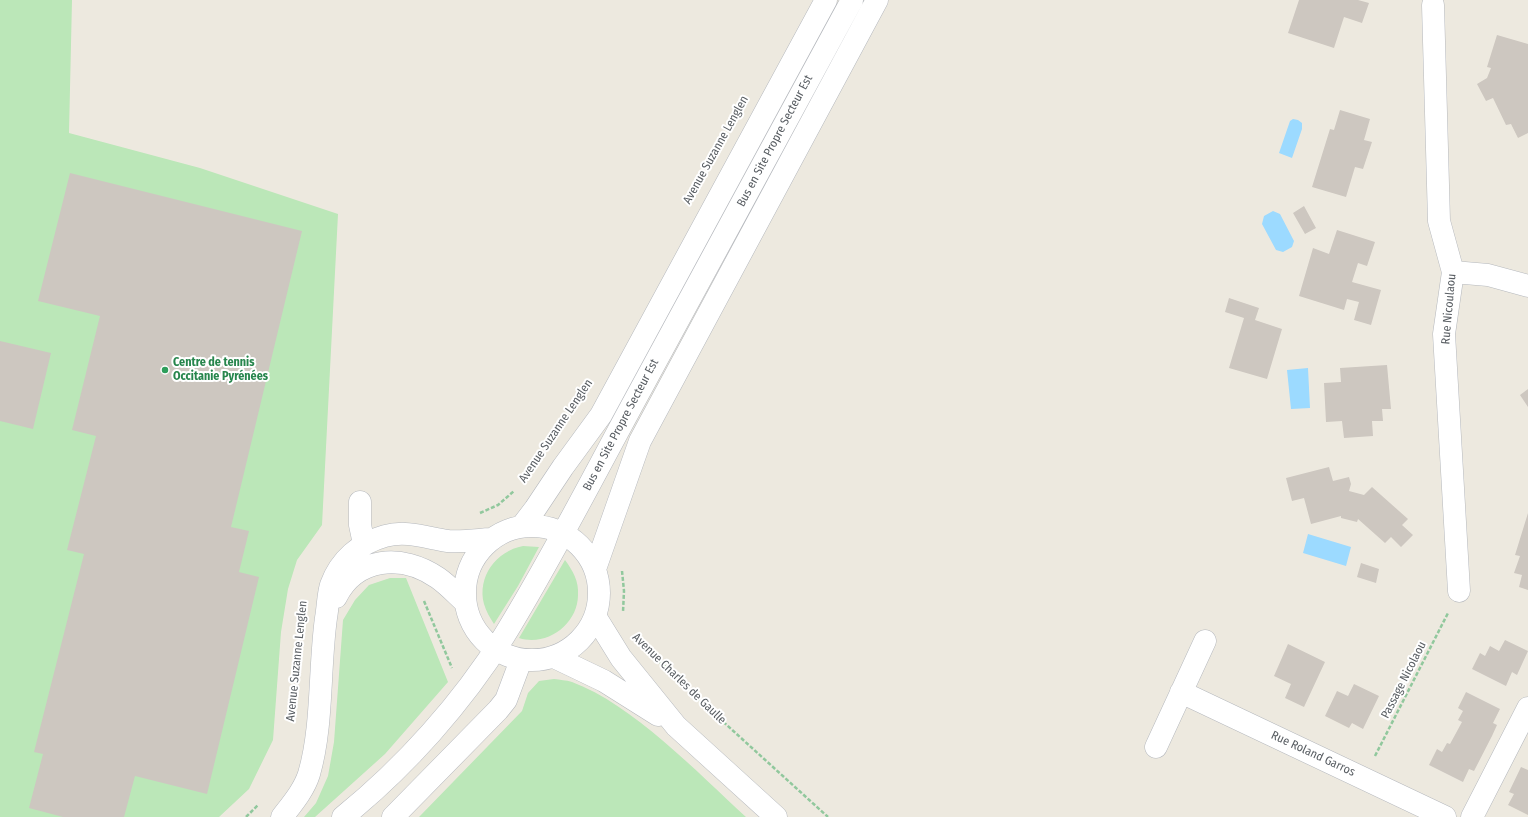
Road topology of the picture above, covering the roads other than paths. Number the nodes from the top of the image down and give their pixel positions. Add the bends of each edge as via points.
1 (826, 0) edge
2 (852, 0) edge
3 (877, 0) edge
4 (1432, 5) dead end
5 (1453, 272) junction
6 (1528, 286) edge
7 (360, 502) dead end
8 (522, 526) junction
9 (564, 533) junction
10 (490, 539) junction
11 (364, 544) junction
12 (595, 569) junction
13 (1459, 591) road end
14 (465, 602) junction
15 (327, 614) junction
16 (595, 616) junction
17 (1205, 641) dead end
18 (494, 649) junction
19 (554, 657) junction
20 (521, 660) junction
21 (628, 683) junction
22 (1181, 692) junction
23 (1528, 708) edge
24 (1156, 747) dead end
25 (1419, 811) edge
26 (282, 817) edge
27 (343, 817) edge
28 (393, 817) edge
29 (776, 817) edge
30 (1445, 817) edge
31 (1472, 817) edge

1 - 8 street, Avenue Suzanne Lenglen via 601,415
2 - 9 street, Bus en Site Propre Secteur Est
3 - 12 street via 640,441
4 - 5 street, Rue Nicoulaou via 1439,221
5 - 6 street via 1488,274
5 - 13 street, Rue Nicoulaou via 1444,334
7 - 11 street via 360,525
8 - 9 street via 543,526
8 - 10 street via 505,530
9 - 12 street via 588,555
9 - 18 street, Bus en Site Propre Secteur Est
10 - 11 street, Avenue Suzanne Lenglen via 448,541 398,534
10 - 14 street via 469,567 464,584
11 - 15 street, Avenue Suzanne Lenglen via 343,564 331,585
12 - 16 street via 599,601
14 - 15 street, Avenue Suzanne Lenglen via 437,577 403,563 383,562 366,567 352,576 339,591
14 - 18 street via 470,620 480,636
15 - 26 street, Avenue Suzanne Lenglen via 314,750 308,775 294,802
16 - 19 street via 586,634 571,648
16 - 21 street, Avenue Charles de Gaulle via 617,652
17 - 22 street
18 - 20 street
18 - 27 street, Bus en Site Propre Secteur Est via 432,730 398,767
19 - 20 street
19 - 21 street, Avenue Charles de Gaulle via 604,681
20 - 28 street via 506,700 498,710
21 - 29 street, Avenue Charles de Gaulle
22 - 24 street
22 - 25 street, Rue Roland Garros via 1365,778
23 - 31 street
25 - 30 street, Rue Roland Garros

